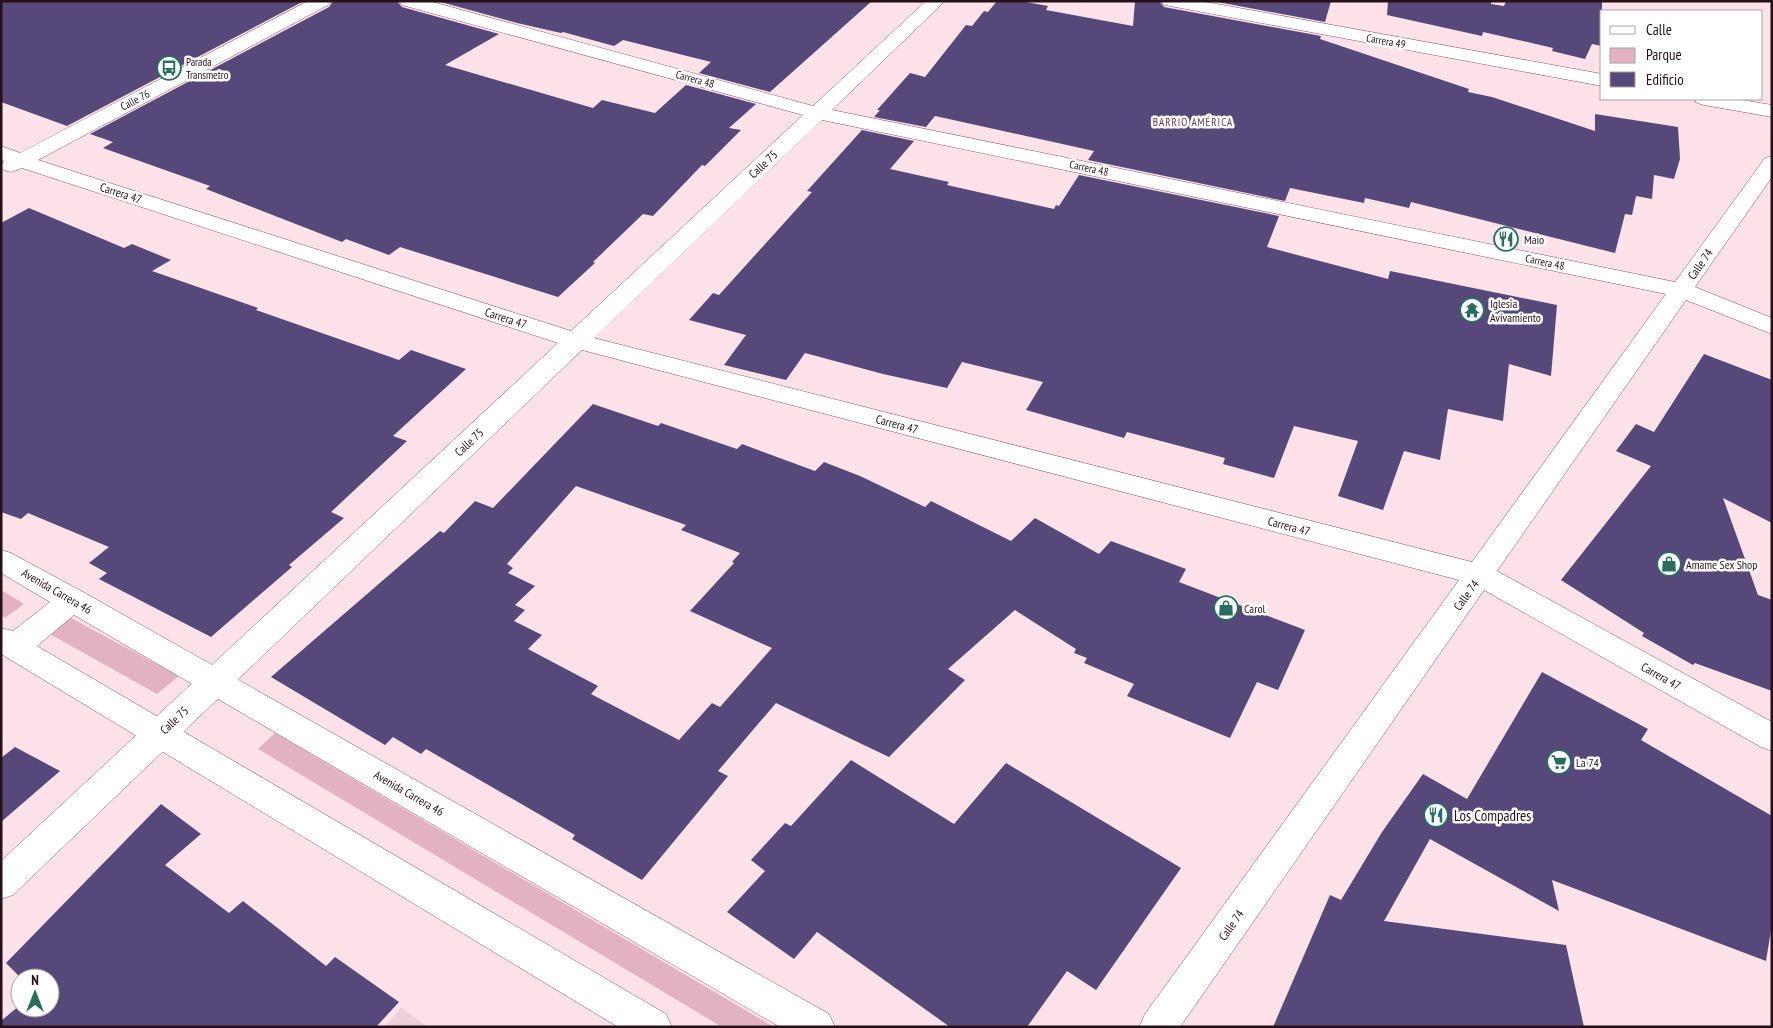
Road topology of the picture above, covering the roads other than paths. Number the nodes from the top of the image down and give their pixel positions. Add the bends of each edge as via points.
1 (322, 1) edge
2 (408, 1) edge
3 (936, 1) edge
4 (1170, 1) edge
5 (1600, 80) edge
6 (1710, 100) edge
7 (1772, 111) edge
8 (818, 112) junction
9 (11, 157) edge
10 (1772, 162) edge
11 (1, 171) edge
12 (1681, 290) junction
13 (1772, 326) edge
14 (576, 341) junction
15 (1, 560) edge
16 (1480, 575) junction
17 (73, 600) junction
18 (8, 643) edge
19 (215, 682) junction
20 (160, 734) junction
21 (1772, 738) edge
22 (1, 884) edge
23 (653, 1027) edge
24 (816, 1027) edge
25 (1158, 1027) edge

1 - 9 street, Calle 76
2 - 8 street, Carrera 48
3 - 8 street, Calle 75
4 - 5 street, Carrera 49
6 - 7 street
8 - 12 street, Carrera 48
8 - 14 street, Calle 75
9 - 11 street, Calle 76
9 - 14 street, Carrera 47
10 - 12 street, Calle 74
12 - 13 street, Carrera 48
12 - 16 street, Calle 74
14 - 16 street, Carrera 47
14 - 19 street, Calle 75
15 - 17 street, Avenida Carrera 46
16 - 21 street, Carrera 47
16 - 25 street, Calle 74
17 - 18 street
17 - 19 street, Avenida Carrera 46
18 - 20 street
19 - 20 street, Calle 75
19 - 24 street, Avenida Carrera 46
20 - 22 street, Calle 75
20 - 23 street

